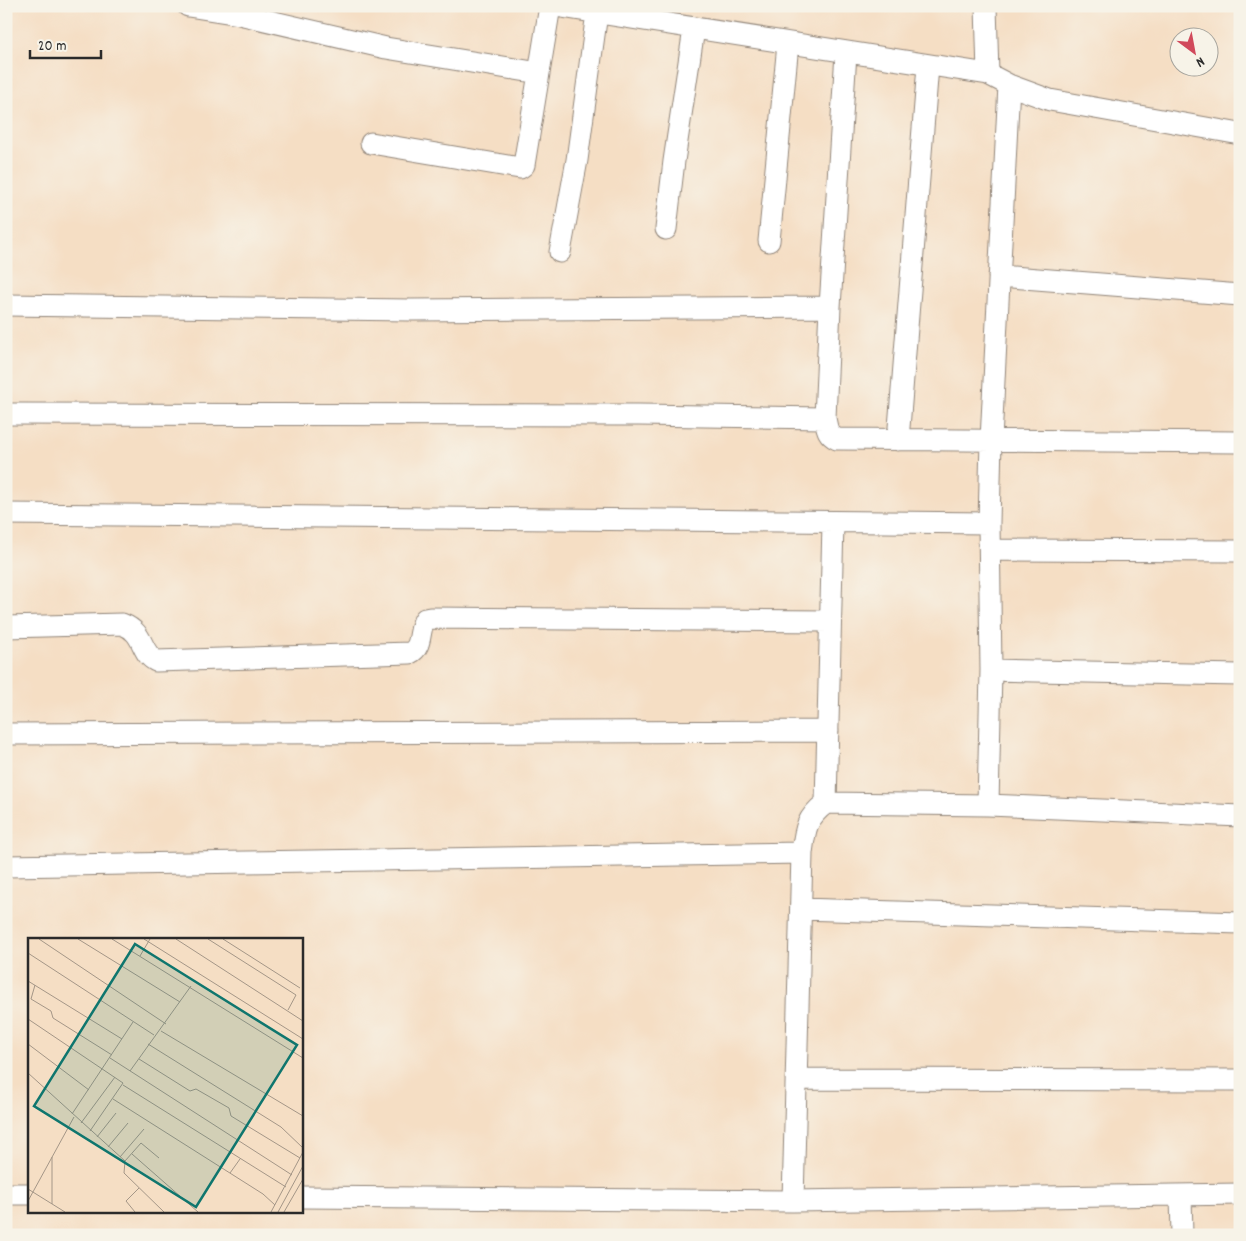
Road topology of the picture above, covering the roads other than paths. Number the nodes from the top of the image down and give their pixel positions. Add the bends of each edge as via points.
1 (188, 6) edge
2 (550, 6) edge
3 (555, 6) edge
4 (986, 6) edge
5 (597, 13) junction
6 (694, 29) junction
7 (788, 44) junction
8 (846, 53) junction
9 (928, 66) junction
10 (539, 73) junction
11 (988, 74) junction
12 (1010, 84) junction
13 (1240, 134) edge
14 (371, 143) dead end
15 (666, 229) dead end
16 (769, 241) dead end
17 (560, 252) dead end
18 (999, 276) junction
19 (1240, 295) edge
20 (6, 305) edge
21 (830, 307) junction
22 (6, 414) edge
23 (825, 418) junction
24 (898, 440) junction
25 (991, 440) junction
26 (1240, 442) edge
27 (6, 514) edge
28 (833, 523) junction
29 (990, 523) junction
30 (990, 550) junction
31 (1240, 551) edge
32 (830, 622) junction
33 (6, 627) edge
34 (991, 670) junction
35 (1240, 675) edge
36 (828, 731) junction
37 (6, 734) edge
38 (826, 803) junction
39 (988, 805) junction
40 (1240, 816) edge
41 (802, 852) junction
42 (6, 866) edge
43 (800, 909) junction
44 (1240, 923) edge
45 (796, 1079) junction
46 (1240, 1080) edge
47 (6, 1194) edge
48 (28, 1194) edge
49 (1181, 1194) junction
50 (1240, 1194) edge
51 (302, 1197) edge
52 (793, 1201) junction
53 (1182, 1235) edge

1 - 10 street via 239,14 386,48
2 - 10 street
3 - 5 street
4 - 11 street
5 - 6 street
5 - 17 street via 577,160
6 - 7 street
6 - 15 street
7 - 8 street
7 - 16 street
8 - 9 street
8 - 21 street
9 - 11 street
9 - 24 street
10 - 14 street via 524,165 520,168
11 - 12 street
12 - 13 street via 1050,100
12 - 18 street
18 - 19 street
18 - 25 street
20 - 21 street via 412,310
21 - 23 street
22 - 23 street
23 - 24 street via 828,431 837,439
24 - 25 street
25 - 26 street
25 - 29 street
27 - 28 street
28 - 29 street
28 - 32 street
29 - 30 street
30 - 31 street
30 - 34 street
32 - 33 street via 430,618 423,624 419,644 410,653 162,661 151,658 137,633 122,624
32 - 36 street
34 - 35 street
34 - 39 street
36 - 37 street
36 - 38 street
38 - 39 street
38 - 41 street via 806,826
39 - 40 street
41 - 42 street
41 - 43 street
43 - 44 street
43 - 45 street
45 - 46 street
45 - 52 street
47 - 48 street
49 - 50 street
49 - 52 street
49 - 53 street
51 - 52 street

